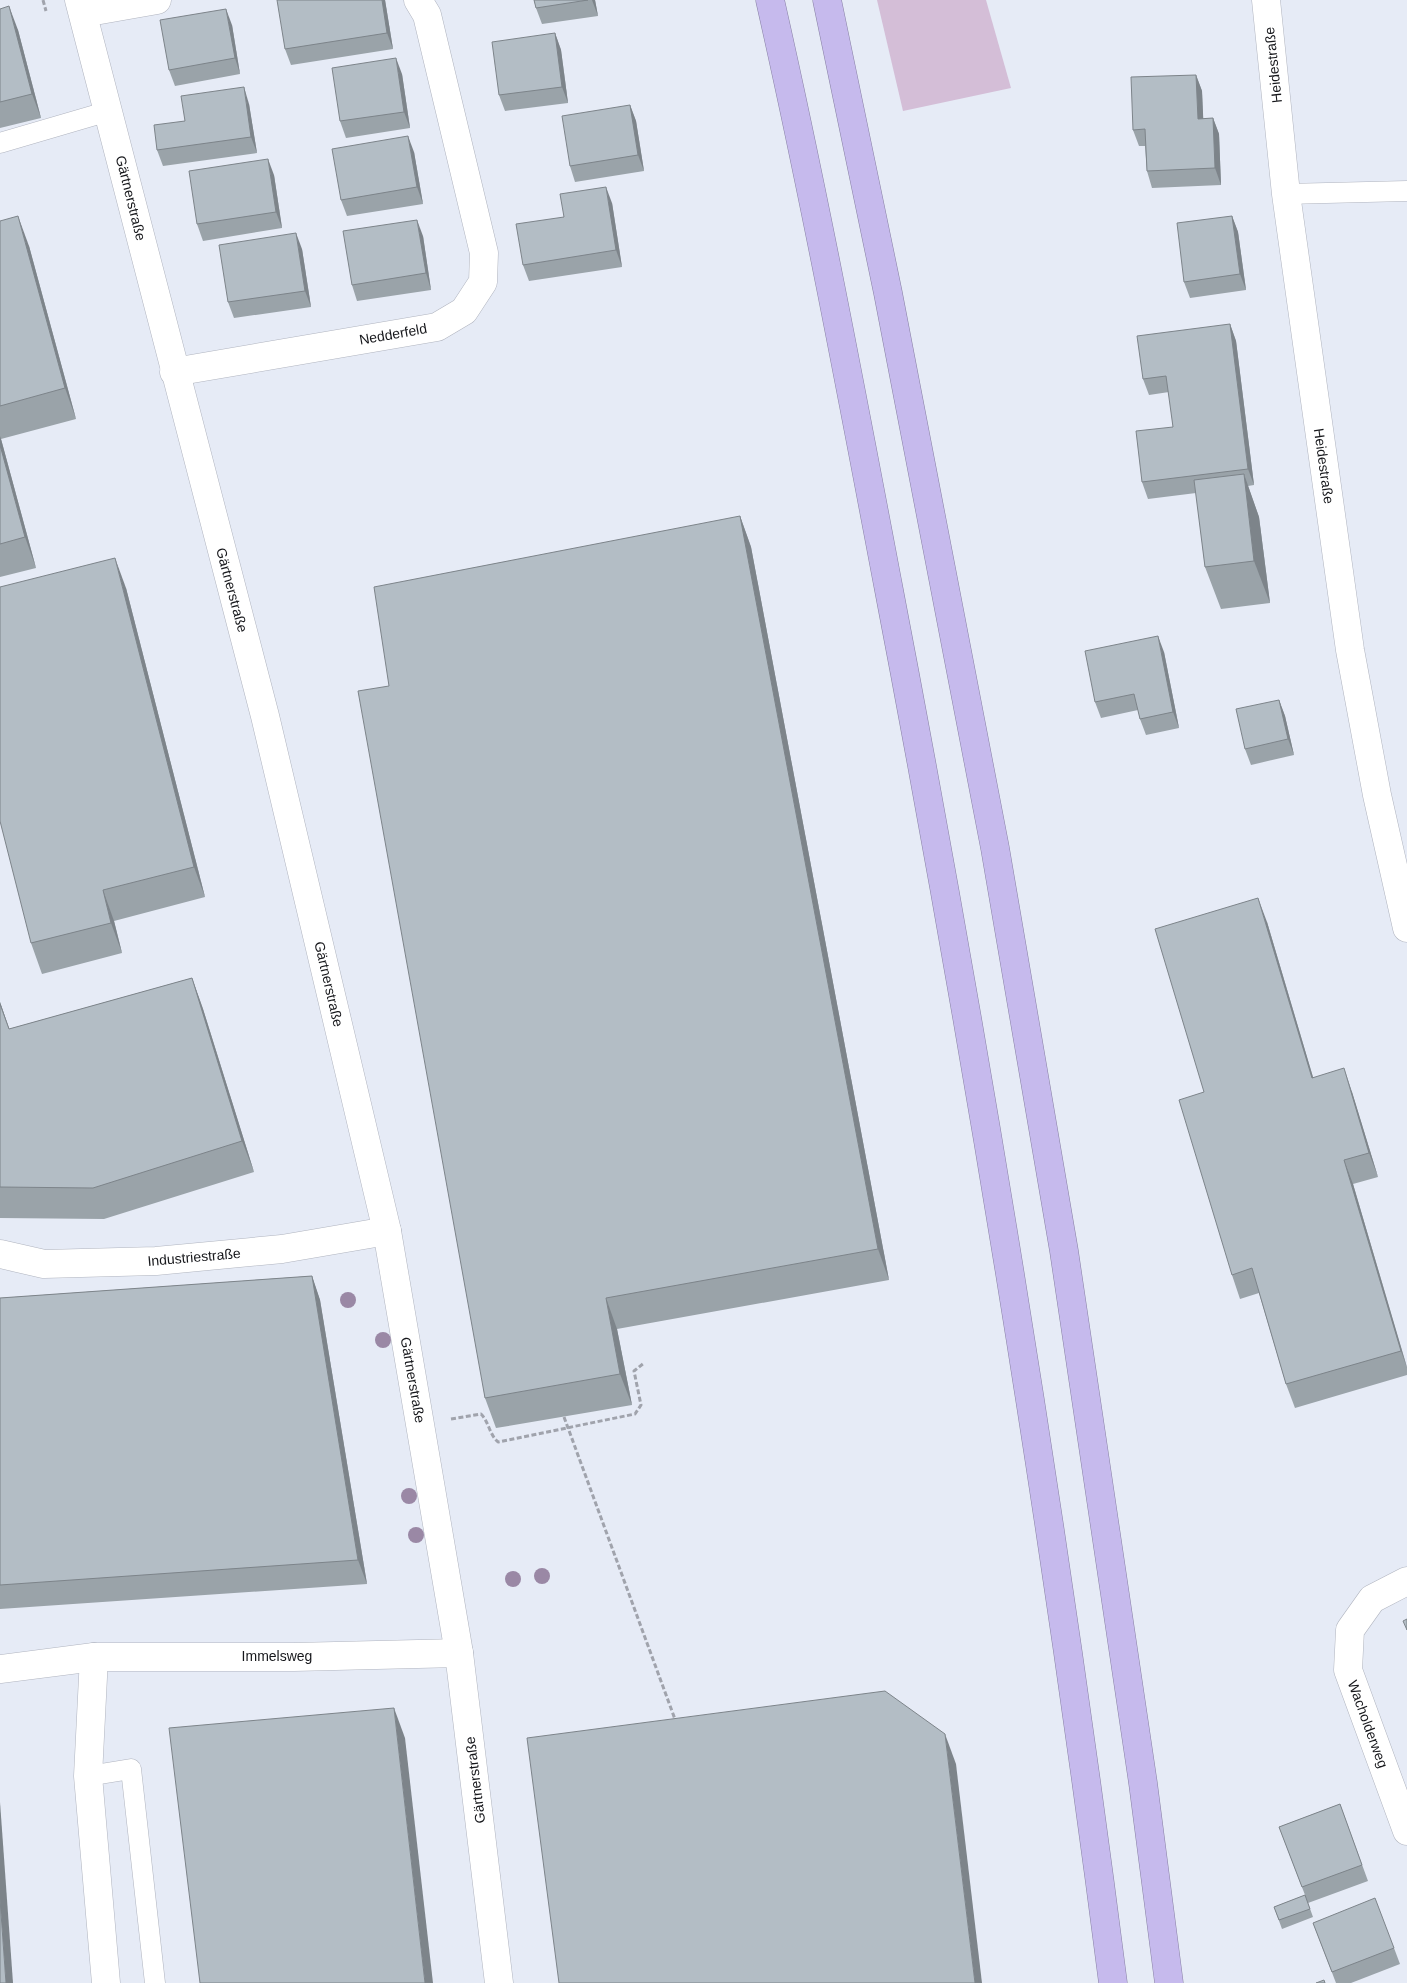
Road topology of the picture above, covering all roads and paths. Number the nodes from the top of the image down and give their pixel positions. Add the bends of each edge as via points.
1 (43, 0) edge
2 (157, 0) edge
3 (418, 0) edge
4 (770, 0) edge
5 (827, 0) edge
6 (1266, 0) edge
7 (81, 7) edge
8 (48, 18) dead end
9 (109, 111) junction
10 (0, 143) edge
11 (1407, 191) edge
12 (1286, 194) junction
13 (174, 372) junction
14 (1407, 928) edge
15 (387, 1231) junction
16 (0, 1254) edge
17 (644, 1363) dead end
18 (460, 1418) dead end
19 (564, 1418) dead end
20 (568, 1427) junction
21 (1407, 1581) edge
22 (459, 1653) junction
23 (94, 1657) junction
24 (0, 1669) edge
25 (676, 1722) edge
26 (88, 1776) junction
27 (1407, 1831) edge
28 (106, 1983) edge
29 (155, 1983) edge
30 (499, 1983) edge
31 (1113, 1983) edge
32 (1169, 1983) edge

1 - 8 path
2 - 7 street
3 - 13 street, Nedderfeld via 427,15 484,253 483,282 464,311 437,327
4 - 31 highway via 838,321 939,849 1018,1316 1088,1786
5 - 32 highway via 888,293 996,858 1064,1251 1143,1784
6 - 12 street, Heidestraße
7 - 9 street, Gärtnerstraße
9 - 10 lane
9 - 13 street, Gärtnerstraße
11 - 12 lane
12 - 14 street, Heidestraße via 1350,650
13 - 15 street, Gärtnerstraße via 265,716
15 - 16 street, Industriestraße via 282,1249 156,1260 44,1264
15 - 22 street, Gärtnerstraße
17 - 20 path via 634,1371 641,1405 635,1414
18 - 20 path via 481,1414 487,1420 492,1437 498,1442
19 - 20 path
20 - 25 path
21 - 27 street, Wacholderweg via 1372,1599 1350,1630 1348,1670
22 - 23 street, Immelsweg
22 - 30 street, Gärtnerstraße
23 - 24 street, Immelsweg
23 - 26 street
26 - 28 street
26 - 29 lane via 131,1769

